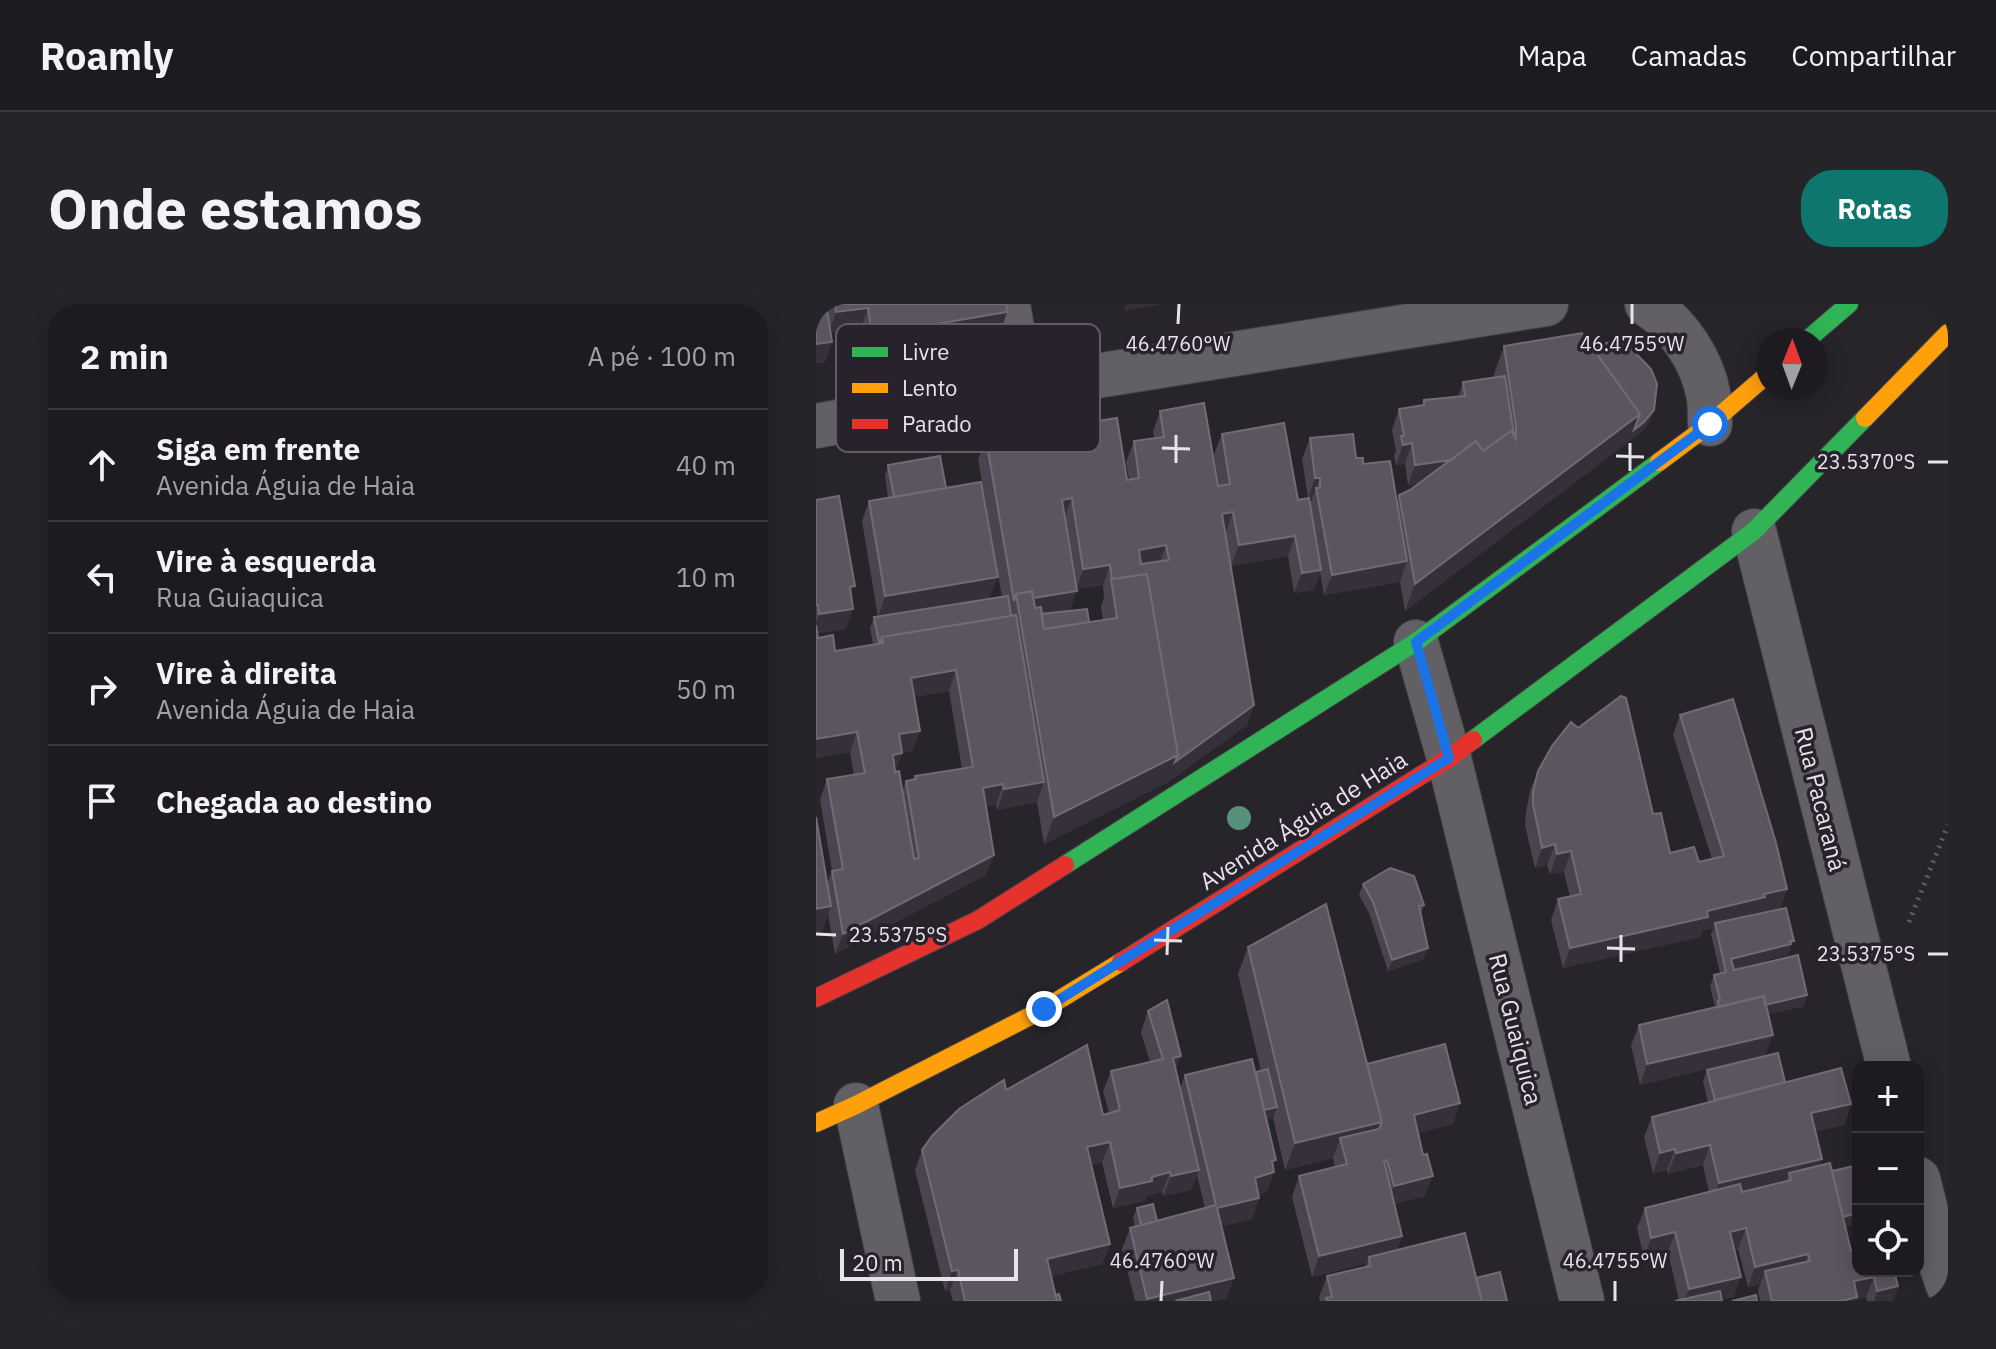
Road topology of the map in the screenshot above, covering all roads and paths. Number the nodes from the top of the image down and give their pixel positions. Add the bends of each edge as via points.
1 (1014, 304) edge
2 (1546, 304) edge
3 (1647, 304) edge
4 (1849, 304) edge
5 (1017, 324) edge
6 (1821, 328) edge
7 (1948, 333) edge
8 (1100, 375) edge
9 (1756, 384) edge
10 (836, 422) edge
11 (1710, 424) junction
12 (816, 426) edge
13 (1754, 531) junction
14 (1416, 642) junction
15 (1449, 758) junction
16 (1948, 825) edge
17 (1908, 924) dead end
18 (816, 998) edge
19 (1887, 1061) edge
20 (856, 1105) junction
21 (816, 1123) edge
22 (1924, 1203) edge
23 (1948, 1285) edge
24 (898, 1301) edge
25 (1582, 1301) edge

1 - 5 lane
2 - 8 street
3 - 11 street via 1692,350 1709,398
4 - 6 main road
7 - 13 main road, Avenida Águia de Haia
9 - 11 main road
10 - 12 street
11 - 14 main road
13 - 15 main road, Avenida Águia de Haia
13 - 19 street, Rua Pacaraná
14 - 15 street, Rua Guaiquica
14 - 18 main road via 978,920
15 - 20 main road, Avenida Águia de Haia via 1044,1009
15 - 25 street, Rua Guaiquica
16 - 17 path
20 - 21 main road, Avenida Águia de Haia
20 - 24 street
22 - 23 street

